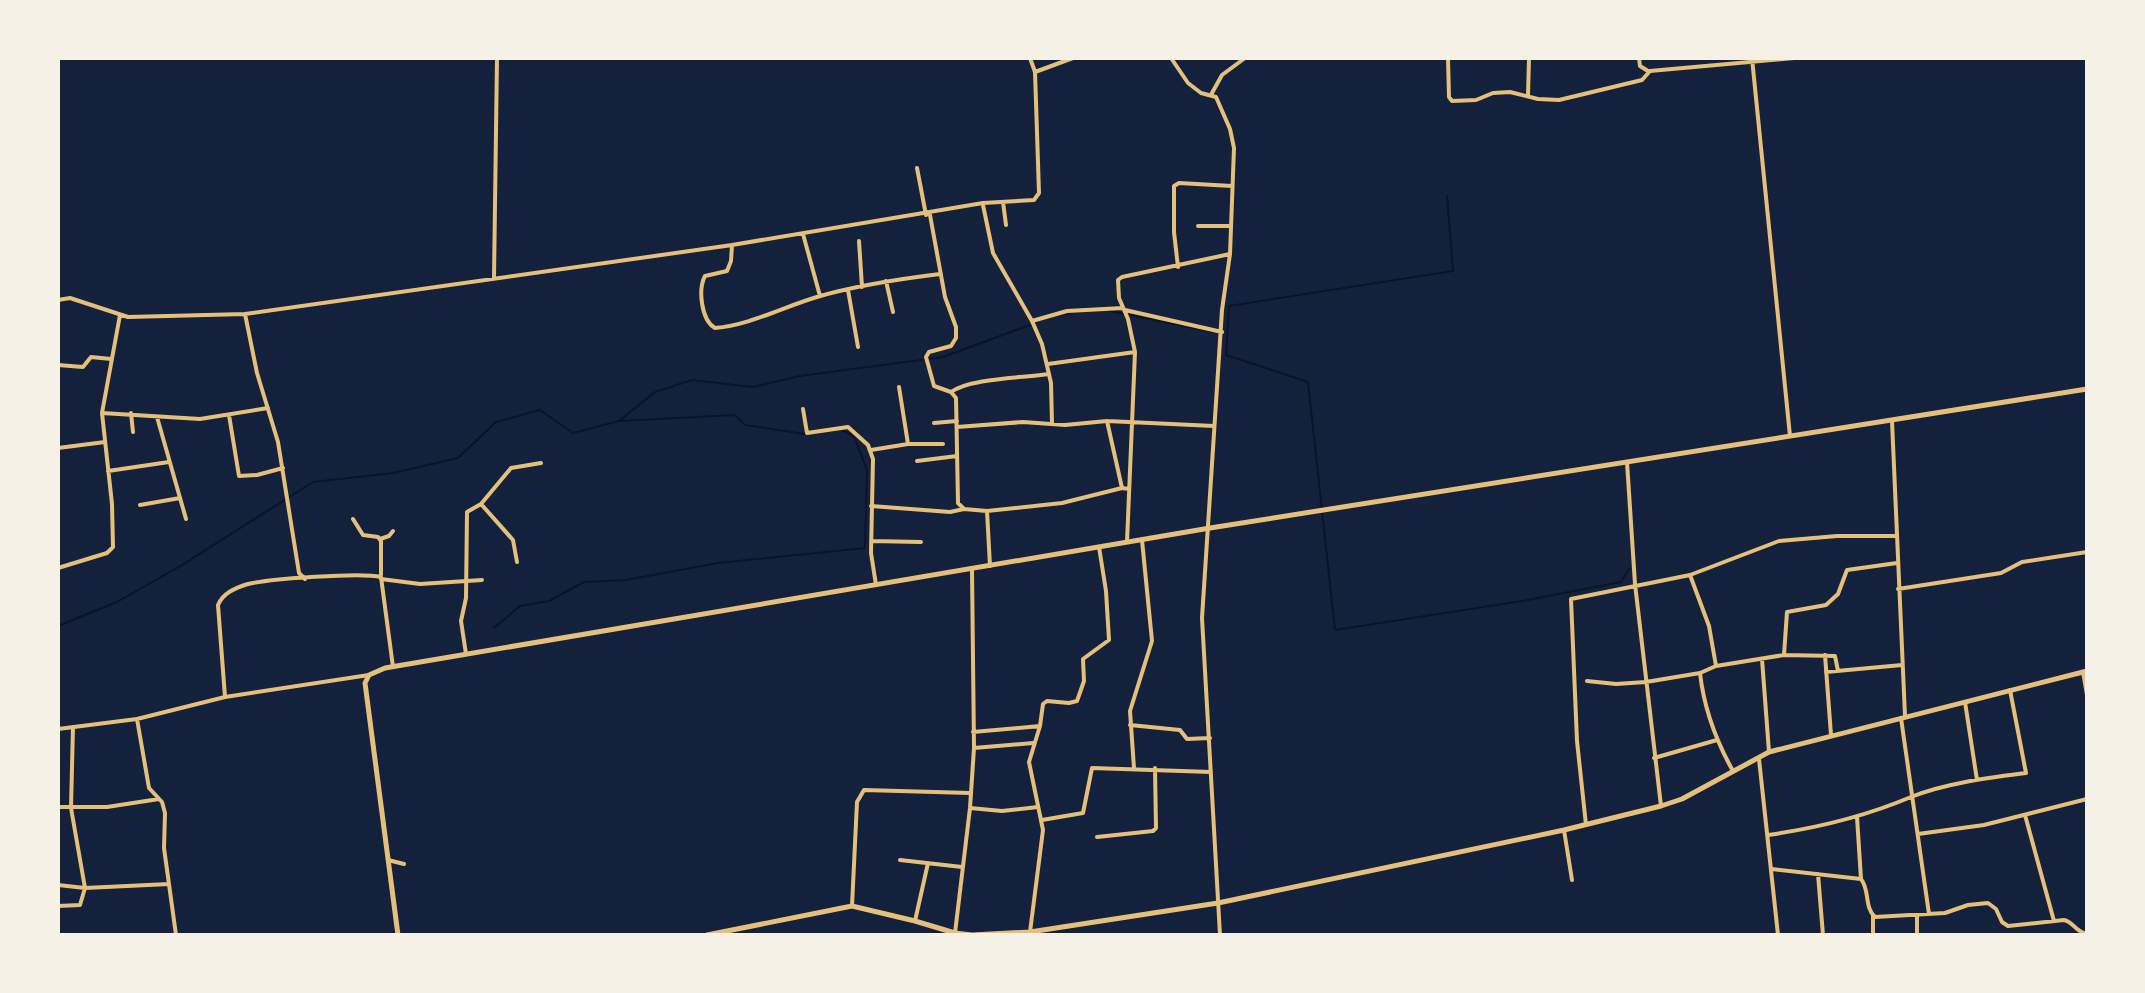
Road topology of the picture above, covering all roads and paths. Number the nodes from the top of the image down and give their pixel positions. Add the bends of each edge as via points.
1 (497, 58) edge
2 (1030, 58) edge
3 (1073, 58) edge
4 (1171, 58) edge
5 (1245, 58) edge
6 (1448, 58) edge
7 (1529, 58) edge
8 (1639, 58) edge
9 (1794, 58) edge
10 (1752, 61) edge
11 (1648, 71) junction
12 (1035, 72) junction
13 (1211, 94) junction
14 (1528, 96) junction
15 (917, 168) dead end
16 (1232, 186) junction
17 (1003, 202) junction
18 (983, 203) junction
19 (928, 214) junction
20 (1006, 225) dead end
21 (1198, 226) dead end
22 (1231, 226) junction
23 (803, 234) junction
24 (859, 241) dead end
25 (732, 245) junction
26 (1230, 254) junction
27 (1178, 267) junction
28 (940, 274) junction
29 (494, 278) junction
30 (886, 281) junction
31 (862, 287) junction
32 (848, 290) junction
33 (820, 296) junction
34 (58, 300) edge
35 (1125, 310) junction
36 (893, 312) dead end
37 (245, 314) junction
38 (120, 315) junction
39 (1032, 321) junction
40 (1222, 332) junction
41 (858, 347) dead end
42 (1135, 352) junction
43 (111, 359) junction
44 (1048, 364) junction
45 (58, 365) edge
46 (1050, 374) junction
47 (899, 387) dead end
48 (2087, 389) edge
49 (951, 392) junction
50 (268, 408) junction
51 (803, 409) dead end
52 (102, 413) junction
53 (131, 413) junction
54 (229, 415) junction
55 (157, 417) junction
56 (1107, 421) junction
57 (1892, 421) junction
58 (934, 423) dead end
59 (1052, 423) junction
60 (1132, 423) junction
61 (957, 424) junction
62 (1214, 426) junction
63 (133, 432) dead end
64 (1790, 436) junction
65 (105, 442) junction
66 (908, 444) junction
67 (943, 444) dead end
68 (58, 448) edge
69 (871, 450) junction
70 (957, 456) junction
71 (917, 461) dead end
72 (170, 462) junction
73 (1627, 462) junction
74 (541, 463) dead end
75 (283, 468) junction
76 (108, 471) junction
77 (1126, 488) junction
78 (180, 498) junction
79 (481, 504) junction
80 (140, 505) dead end
81 (871, 506) junction
82 (964, 509) junction
83 (987, 511) junction
84 (186, 519) dead end
85 (353, 519) dead end
86 (1210, 528) junction
87 (393, 531) dead end
88 (1896, 536) junction
89 (380, 539) junction
90 (1142, 540) junction
91 (871, 541) junction
92 (921, 542) dead end
93 (1127, 542) junction
94 (1099, 547) junction
95 (2087, 552) edge
96 (517, 562) dead end
97 (1897, 563) junction
98 (990, 566) junction
99 (58, 568) edge
100 (972, 569) junction
101 (1690, 575) junction
102 (381, 578) junction
103 (305, 579) junction
104 (482, 580) dead end
105 (465, 582) junction
106 (1635, 584) junction
107 (876, 585) junction
108 (1898, 589) junction
109 (466, 654) junction
110 (1784, 655) junction
111 (1825, 655) junction
112 (1762, 659) junction
113 (1902, 665) junction
114 (1716, 666) junction
115 (393, 667) junction
116 (1838, 671) junction
117 (1826, 672) junction
118 (2085, 672) edge
119 (1700, 673) junction
120 (369, 675) junction
121 (1587, 681) dead end
122 (1646, 682) junction
123 (2010, 690) junction
124 (2087, 695) edge
125 (225, 697) junction
126 (1965, 702) junction
127 (1903, 716) junction
128 (137, 719) junction
129 (1130, 725) junction
130 (1040, 726) junction
131 (73, 727) junction
132 (58, 729) edge
133 (973, 732) junction
134 (1831, 735) junction
135 (1210, 738) junction
136 (1717, 739) junction
137 (1033, 743) junction
138 (974, 748) junction
139 (1769, 752) junction
140 (1654, 758) junction
141 (1759, 758) junction
142 (1134, 768) junction
143 (1155, 768) junction
144 (1733, 771) junction
145 (1211, 772) junction
146 (1977, 780) junction
147 (971, 793) junction
148 (1912, 797) junction
149 (159, 799) junction
150 (2087, 799) edge
151 (1661, 806) junction
152 (58, 807) edge
153 (1038, 807) junction
154 (71, 808) junction
155 (970, 808) junction
156 (2025, 815) junction
157 (1857, 816) junction
158 (1042, 820) junction
159 (1586, 825) junction
160 (1564, 830) junction
161 (1918, 834) junction
162 (1768, 835) junction
163 (1097, 837) dead end
164 (388, 860) junction
165 (900, 860) dead end
166 (928, 863) junction
167 (404, 864) dead end
168 (962, 867) junction
169 (1772, 869) junction
170 (1818, 873) junction
171 (1861, 879) junction
172 (1572, 880) dead end
173 (169, 884) junction
174 (58, 885) edge
175 (85, 888) junction
176 (1218, 903) junction
177 (58, 906) edge
178 (852, 906) junction
179 (1929, 914) junction
180 (1873, 915) junction
181 (1917, 915) junction
182 (915, 921) junction
183 (2054, 921) junction
184 (1030, 932) junction
185 (2074, 932) edge
186 (960, 934) edge
187 (2087, 934) edge
188 (176, 935) edge
189 (398, 935) edge
190 (707, 935) edge
191 (1220, 935) edge
192 (1778, 935) edge
193 (1823, 935) edge
194 (1873, 935) edge
195 (1917, 935) edge

1 - 29 street
2 - 12 street
3 - 12 street
4 - 13 street via 1188,83
5 - 13 street via 1222,75
6 - 14 street via 1451,100 1476,100 1498,92
7 - 14 street
8 - 11 street
9 - 10 street
10 - 11 street
10 - 64 street
11 - 14 street via 1642,80 1576,97
12 - 17 street via 1038,198
13 - 16 street via 1222,106 1234,148
15 - 19 street
16 - 22 street
16 - 27 street via 1174,186
17 - 18 street
17 - 20 street
18 - 19 street
18 - 39 street via 993,253
19 - 23 street
19 - 28 street
21 - 22 street
22 - 26 street
23 - 25 street
23 - 33 street
24 - 31 street
25 - 29 street
25 - 33 street via 727,271 702,278 711,326
26 - 27 street
26 - 40 street
27 - 35 street via 1122,277 1117,286
28 - 30 street
28 - 49 street via 956,338 951,346 929,352 927,360 934,386
29 - 37 street
30 - 31 street
30 - 36 street
31 - 32 street
32 - 33 street
32 - 41 street
34 - 38 street via 70,298
35 - 39 street via 1067,311
35 - 40 street
35 - 42 street
37 - 38 street
37 - 50 street
38 - 43 street
39 - 44 street
40 - 62 street
42 - 44 street
42 - 60 street
43 - 45 street via 91,357 83,367
43 - 52 street
44 - 46 street
46 - 49 street via 987,380
46 - 59 street
47 - 66 street
48 - 57 street
49 - 61 street
50 - 54 street
50 - 75 street
51 - 69 street via 807,433 848,427
52 - 53 street
52 - 65 street
53 - 55 street
53 - 63 street
54 - 55 street
54 - 75 street via 239,476
55 - 72 street
56 - 59 street
56 - 60 street
56 - 77 street
57 - 64 street
57 - 88 street
58 - 61 street
59 - 61 street
60 - 62 street
60 - 77 street
61 - 70 street
62 - 86 street
64 - 73 street
65 - 68 street
65 - 76 street
66 - 67 street
66 - 69 street
69 - 81 street
70 - 71 street
70 - 82 street via 958,503
72 - 76 street
72 - 78 street
73 - 86 street
73 - 106 street
74 - 79 street via 511,468
75 - 103 street via 299,573
76 - 99 street via 113,547
77 - 83 street via 1062,503
77 - 93 street
78 - 80 street
78 - 84 street
79 - 96 street via 513,540
79 - 105 street via 466,518
81 - 82 street
81 - 91 street
82 - 83 street
83 - 98 street
85 - 89 street via 363,535
86 - 90 street
86 - 135 street via 1202,630
87 - 89 street
88 - 97 street
88 - 101 street via 1779,541
89 - 102 street
90 - 93 street
90 - 129 street via 1152,645 1132,702
91 - 92 street
91 - 107 street
93 - 94 street
94 - 98 street
94 - 130 street via 1109,640 1083,659 1084,681 1077,701 1044,702
95 - 108 street via 2022,562 2001,573
97 - 108 street
97 - 110 street via 1847,570 1838,594 1826,605 1787,612
98 - 100 street
100 - 107 street
100 - 133 street
101 - 106 street
101 - 114 street via 1709,626
102 - 103 street
102 - 105 street via 413,584
102 - 115 street
103 - 125 street via 256,583 222,596 217,615
104 - 105 street
105 - 109 street via 461,621
106 - 122 street
106 - 159 street via 1571,599
107 - 109 street
108 - 113 street
109 - 115 street
110 - 111 street
110 - 112 street
111 - 116 street via 1836,657
111 - 117 street
112 - 114 street
112 - 139 street
113 - 116 street
113 - 127 street
114 - 119 street
115 - 120 street
116 - 117 street
117 - 134 street
118 - 123 street
118 - 124 street
119 - 122 street
119 - 136 street via 1704,706
120 - 125 street
120 - 164 street via 365,687
121 - 122 street
122 - 140 street
123 - 126 street
123 - 146 street via 2026,773
125 - 128 street
126 - 127 street
126 - 146 street
127 - 134 street
127 - 148 street
128 - 131 street
128 - 149 street via 149,788
129 - 135 street via 1180,730 1187,739
129 - 142 street
130 - 133 street
130 - 137 street
131 - 132 street
131 - 154 street
133 - 138 street
134 - 139 street
135 - 145 street
136 - 140 street
136 - 144 street
137 - 138 street
137 - 153 street via 1029,762
138 - 147 street
139 - 141 street
140 - 151 street
141 - 144 street
141 - 162 street
142 - 143 street
142 - 158 street via 1090,769 1083,813
143 - 145 street
143 - 163 street via 1156,828
144 - 151 street
145 - 176 street
146 - 148 street
147 - 155 street
147 - 178 street via 864,790 857,802
148 - 157 street
148 - 161 street
149 - 154 street
149 - 173 street via 165,813
150 - 156 street
151 - 159 street
152 - 154 street
153 - 155 street
153 - 158 street
154 - 175 street
155 - 168 street
156 - 161 street
156 - 183 street
157 - 162 street
157 - 171 street
158 - 184 street
159 - 160 street
160 - 172 street
160 - 176 street
161 - 179 street
162 - 169 street
164 - 167 street
164 - 189 street
165 - 166 street
166 - 168 street
166 - 182 street
168 - 186 street
169 - 170 street
169 - 192 street
170 - 171 street
170 - 193 street
171 - 180 street
173 - 175 street
173 - 188 street
174 - 175 street
175 - 177 street via 80,905
176 - 184 street
176 - 191 street
178 - 182 street
178 - 190 street
179 - 181 street
179 - 183 street via 1988,903 2008,926
180 - 181 street
180 - 194 street
181 - 195 street
182 - 186 street
183 - 185 street via 2067,920
184 - 186 street
185 - 187 street

